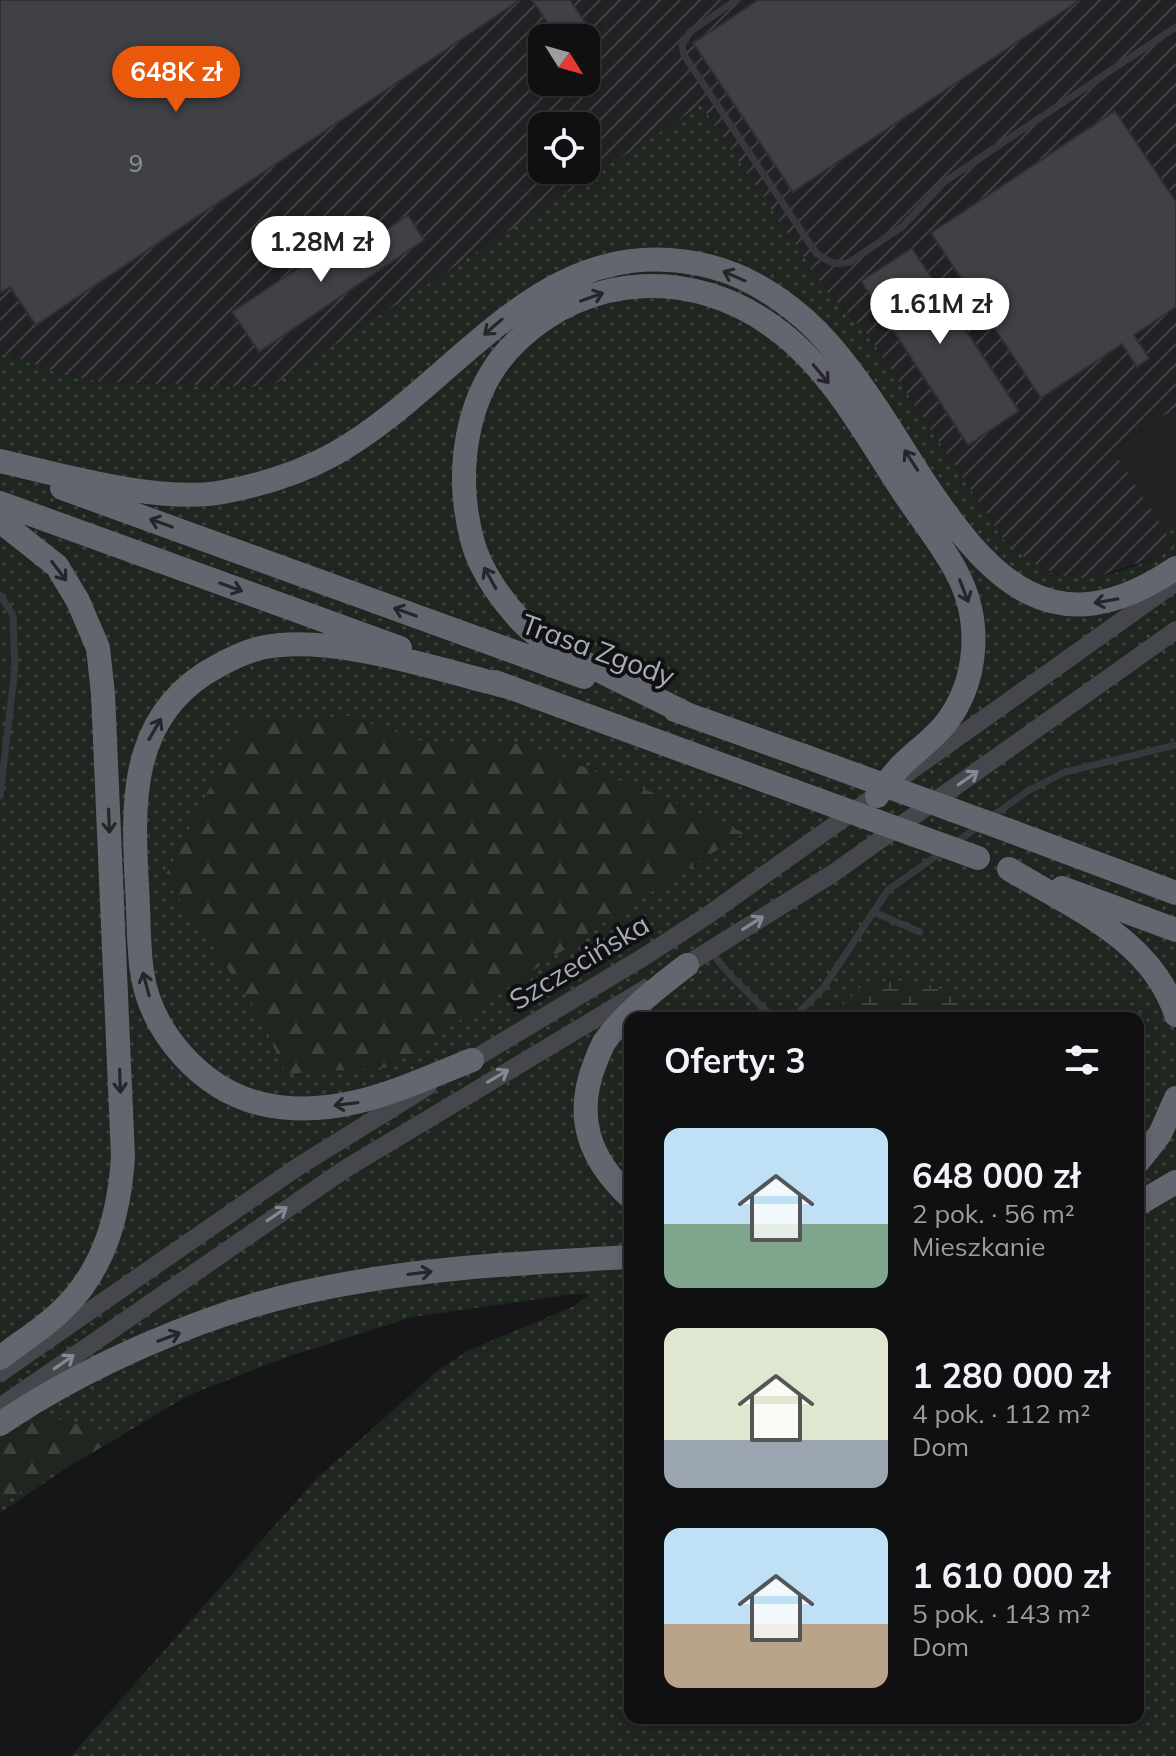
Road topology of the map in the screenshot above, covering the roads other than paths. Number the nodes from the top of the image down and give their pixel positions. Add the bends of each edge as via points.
1 (736, 0) edge
2 (1176, 27) edge
3 (0, 463) edge
4 (0, 503) edge
5 (0, 521) edge
6 (1176, 568) edge
7 (1176, 582) edge
8 (0, 595) edge
9 (1176, 630) edge
10 (509, 687) junction
11 (689, 715) junction
12 (1176, 745) edge
13 (0, 796) edge
14 (877, 796) junction
15 (1009, 869) junction
16 (1176, 893) edge
17 (873, 912) junction
18 (1176, 930) edge
19 (920, 932) dead end
20 (710, 950) junction
21 (687, 965) junction
22 (632, 1012) edge
23 (767, 1012) edge
24 (799, 1012) edge
25 (1176, 1015) edge
26 (624, 1020) edge
27 (472, 1060) junction
28 (1176, 1098) edge
29 (1144, 1154) edge
30 (1176, 1182) edge
31 (624, 1192) edge
32 (1144, 1201) edge
33 (624, 1257) edge
34 (0, 1358) edge
35 (0, 1373) edge
36 (0, 1407) edge
37 (0, 1424) edge

1 - 2 lane via 690,32 682,45 684,55 816,253 841,265 903,226 944,182
6 -> 3 highway via 1137,593 1099,603 1061,603 1010,584 964,540 852,374 806,320 771,294 715,268 656,260 619,263 540,293 391,415 336,453 253,486 219,493 139,490
11 -> 3 highway, Trasa Zgody
4 -> 10 highway
5 -> 34 highway via 57,566 98,648 123,1157 113,1224 98,1263 57,1316
7 - 14 main road, Szczecińska
8 - 13 lane via 13,615 15,668
20 -> 9 main road, Szczecińska via 832,874
10 - 15 highway, bridge
27 -> 10 highway via 367,1102 332,1106 262,1104 208,1079 171,1042 142,974 136,786 148,742 166,710 190,684 221,663 263,647 315,644
11 -> 14 highway via 553,647 523,623 494,587 474,546 466,507 463,473 471,421 486,383 515,343 538,323 566,306 612,290 661,285 701,291 729,300 775,327 842,399 958,575 974,632 967,684 946,723
11 - 16 highway, Trasa Zgody, bridge
12 - 17 lane via 1065,772 1028,791 888,890
14 - 27 main road, Szczecińska via 657,948
15 - 18 highway
15 - 25 highway via 1129,944 1157,975
17 - 19 lane
17 - 24 lane via 824,987
20 - 21 main road, Szczecińska
20 - 23 lane
21 - 22 highway
36 -> 21 main road, Szczecińska via 334,1176
26 - 31 highway via 603,1043 585,1102 590,1144 610,1179
27 - 35 main road, Szczecińska via 299,1166
28 - 29 highway
30 - 32 highway
37 -> 33 highway via 57,1388 152,1344 303,1292 466,1267

